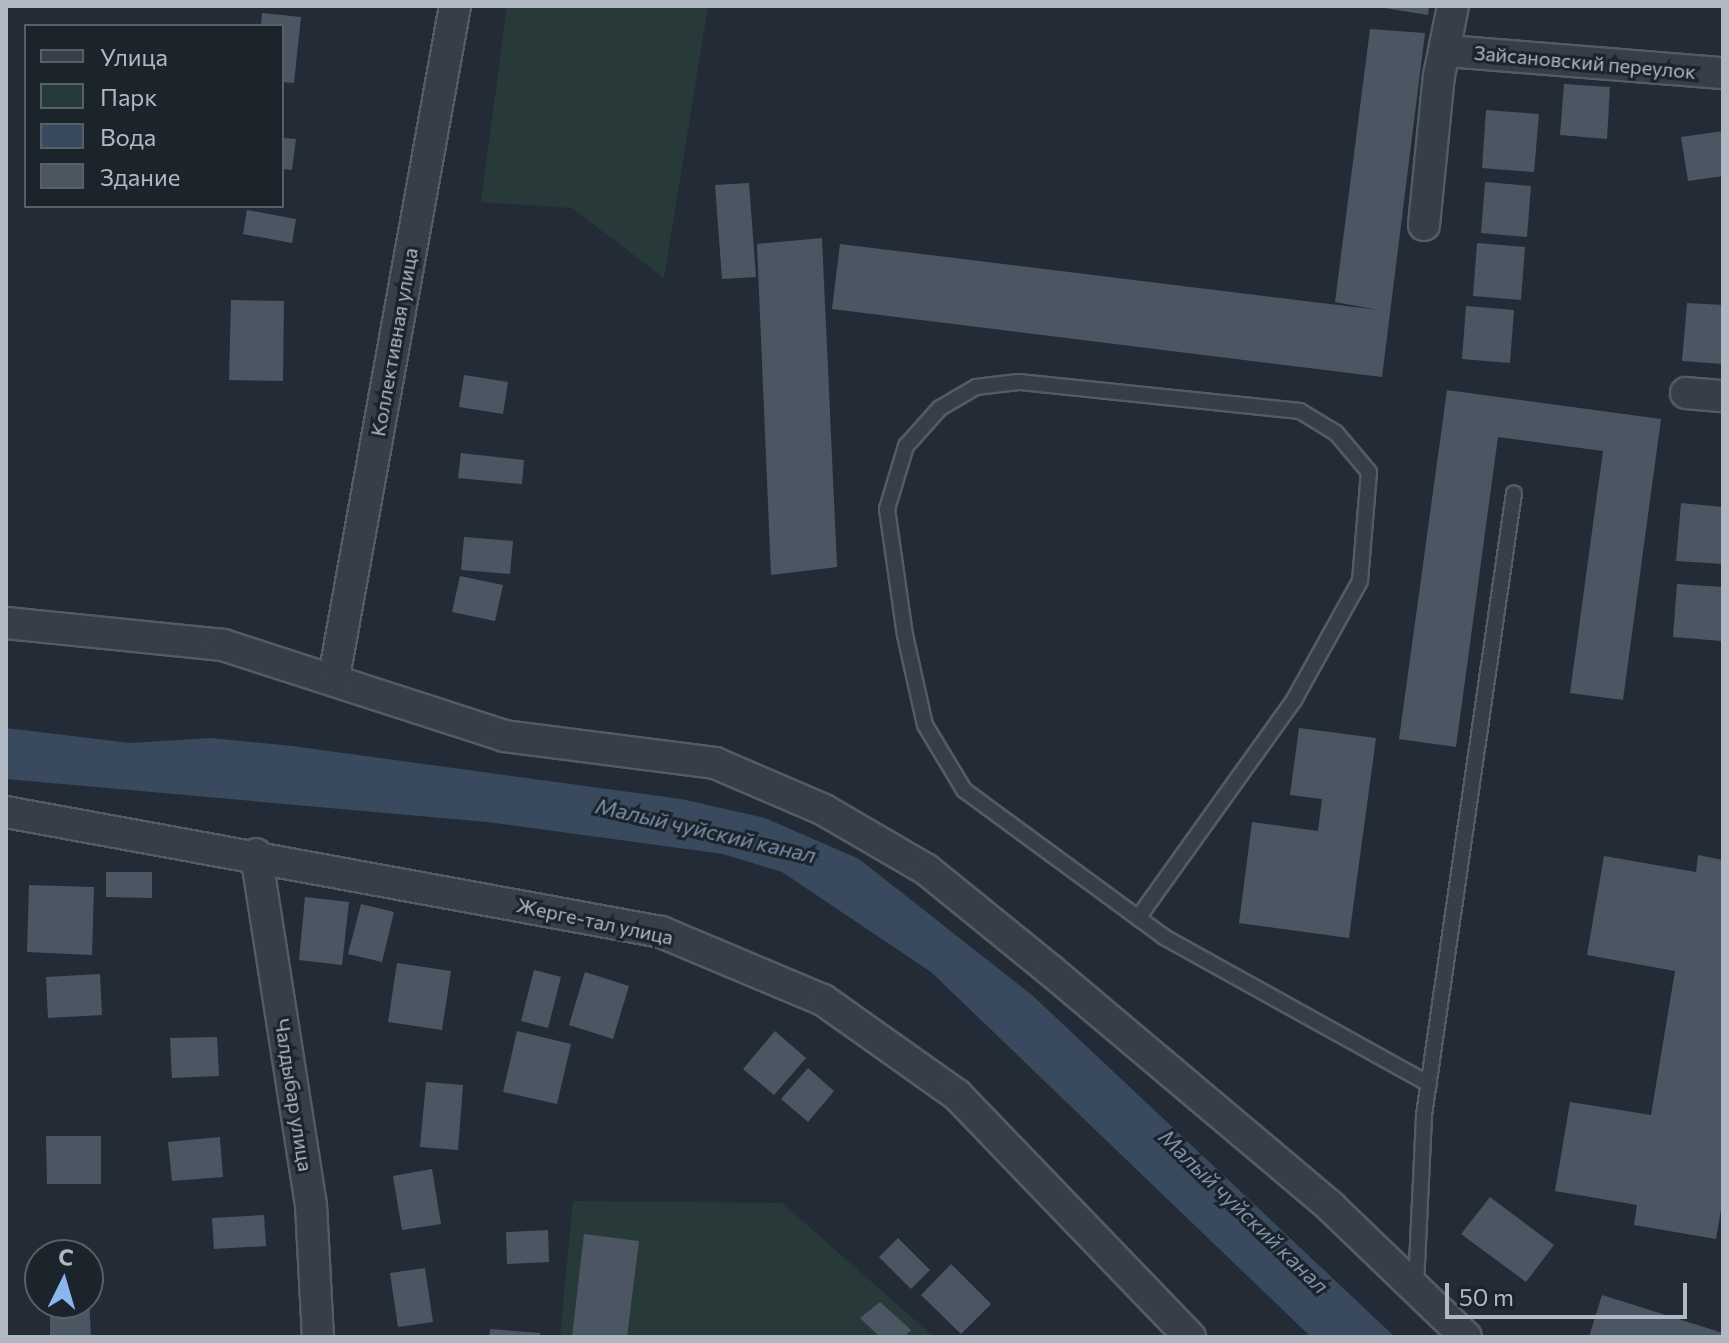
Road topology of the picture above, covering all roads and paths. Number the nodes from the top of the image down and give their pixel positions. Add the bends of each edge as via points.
1 (455, 6) edge
2 (1453, 6) edge
3 (1447, 51) junction
4 (1723, 73) edge
5 (1424, 225) dead end
6 (1686, 393) dead end
7 (1723, 396) edge
8 (1514, 493) dead end
9 (6, 623) edge
10 (334, 677) junction
11 (6, 812) edge
12 (256, 854) junction
13 (1138, 918) junction
14 (1429, 1084) junction
15 (1416, 1290) junction
16 (318, 1337) edge
17 (1190, 1337) edge
18 (1466, 1337) edge

1 - 10 street, Коллективная улица
2 - 3 street
3 - 4 street, Зайсановский переулок
3 - 5 street via 1439,76
6 - 7 street
8 - 14 lane
9 - 10 street via 223,645
10 - 15 street via 504,736 715,763 824,810 927,870 1331,1207
11 - 12 street, Жерге-тал улица
12 - 16 street, Чалдыбар улица via 311,1205
12 - 17 street, Жерге-тал улица via 661,932 823,1000 957,1095
13 - 13 lane via 964,790 925,725 905,635 887,509 906,446 940,408 976,387 1018,382 1300,411 1336,433 1369,472 1360,581 1294,700
13 - 14 lane
14 - 15 lane
15 - 18 street

